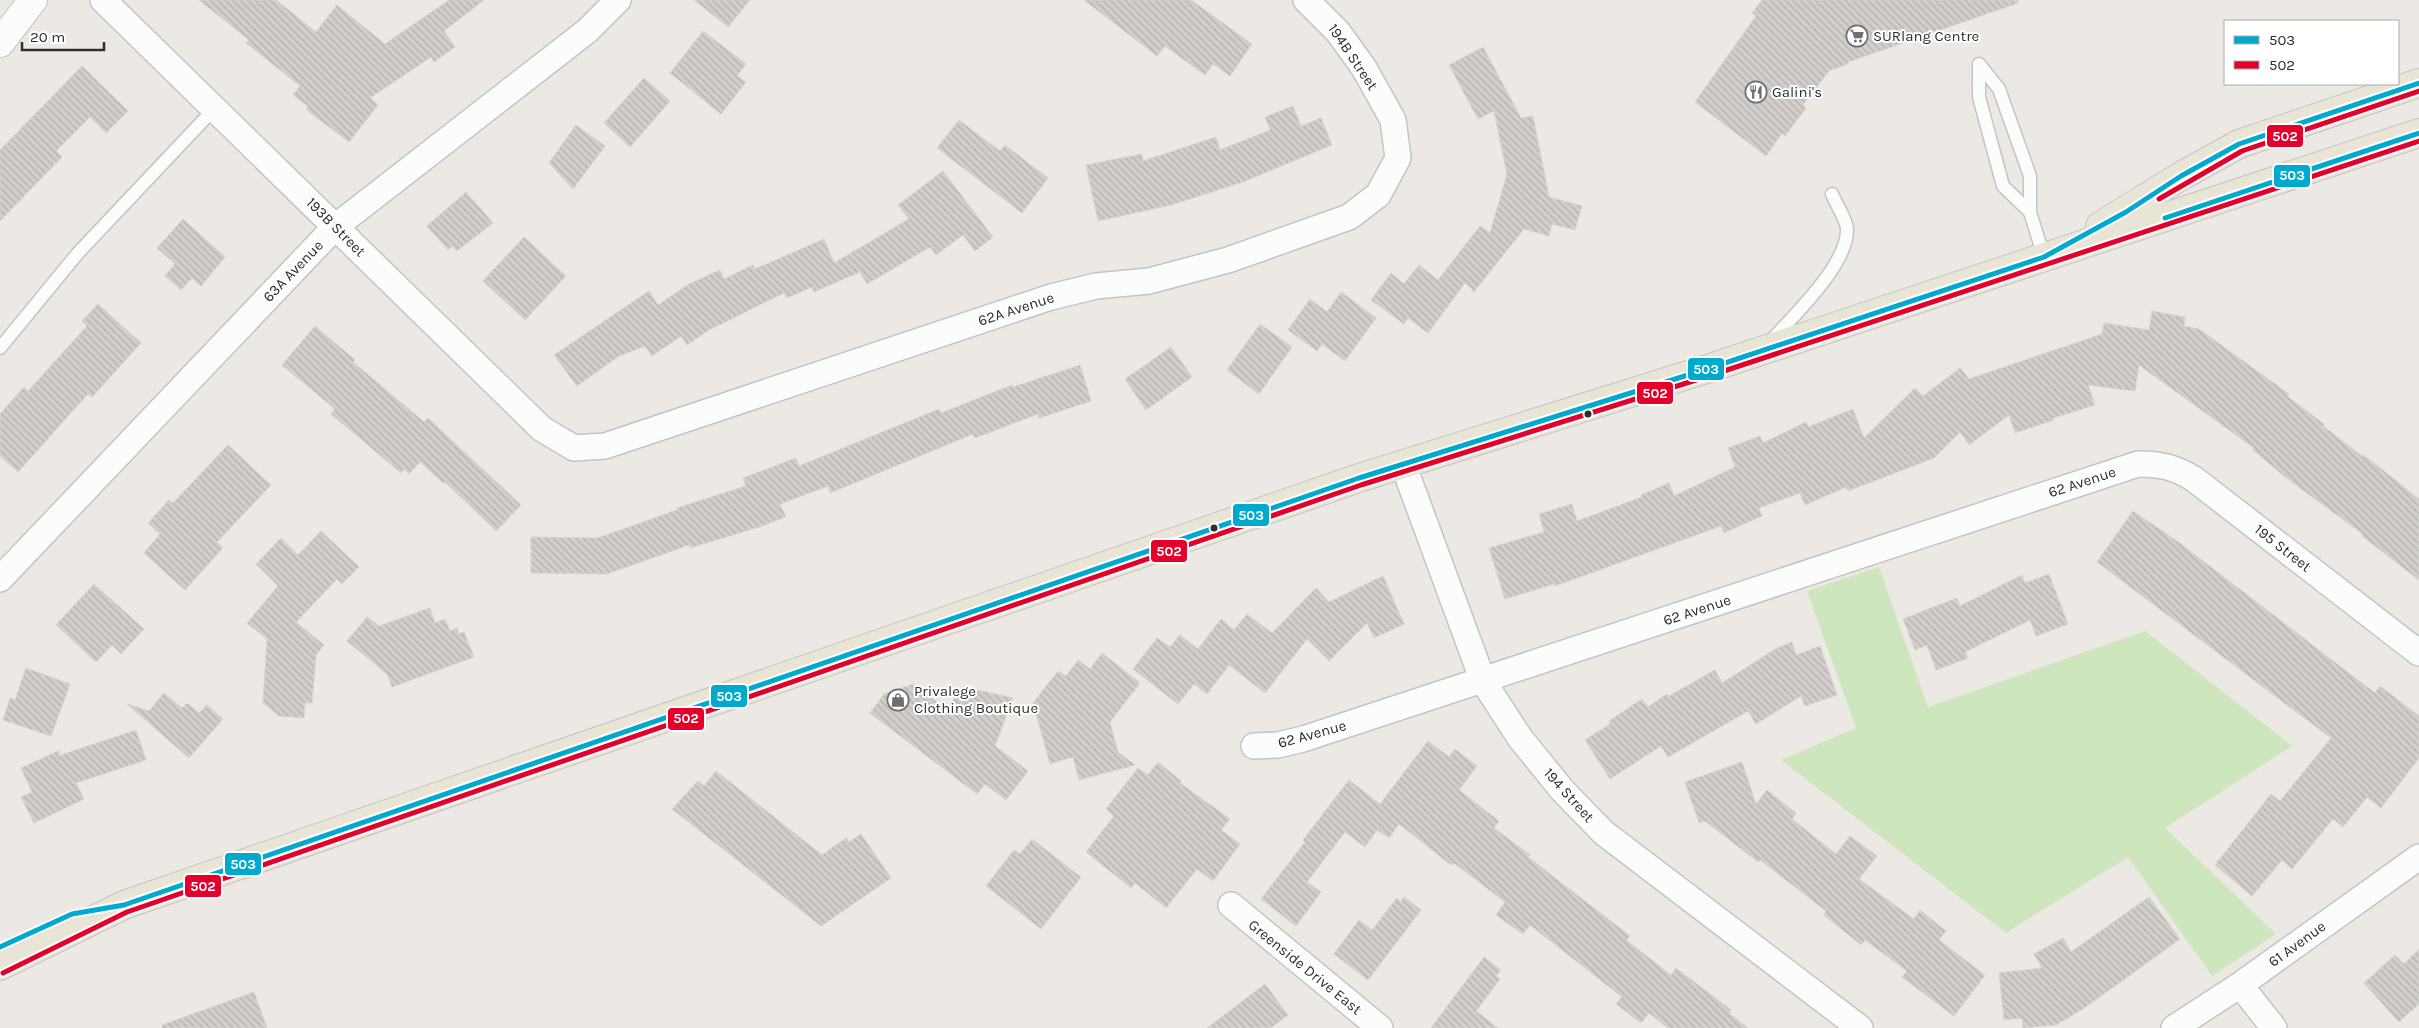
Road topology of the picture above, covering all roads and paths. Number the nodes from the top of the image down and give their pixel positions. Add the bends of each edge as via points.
1 (33, 0) edge
2 (103, 0) edge
3 (618, 0) edge
4 (1306, 0) edge
5 (0, 43) edge
6 (2419, 83) edge
7 (215, 108) junction
8 (1393, 120) joint
9 (2411, 141) edge
10 (1832, 194) dead end
11 (2030, 212) junction
12 (335, 227) junction
13 (2044, 257) junction
14 (0, 348) edge
15 (1763, 351) junction
16 (574, 448) joint
17 (1403, 464) junction
18 (2138, 464) joint
19 (0, 579) edge
20 (2419, 653) edge
21 (1483, 681) junction
22 (1254, 746) dead end
23 (2419, 857) edge
24 (124, 905) junction
25 (1231, 906) dead end
26 (0, 947) edge
27 (0, 966) edge
28 (2240, 985) junction
29 (1380, 1028) edge
30 (1860, 1028) edge
31 (2174, 1028) edge
32 (2274, 1028) edge

1 - 5 main road
2 - 7 street, 193B Street
3 - 12 street, 63A Avenue via 587,31
4 - 8 street, 194B Street via 1338,32 1364,68
6 - 13 main road via 2239,144
7 - 12 street, 193B Street
7 - 14 lane via 78,253
8 - 16 street, 62A Avenue via 1398,158 1378,195 1349,216 1219,262 1149,281 1096,286 1051,297 605,446
9 - 13 main road
10 - 15 lane via 1847,228 1840,254 1824,282
11 - 11 lane via 2030,176 1999,89 1979,64 1979,97 2003,186
11 - 13 lane
12 - 16 street, 193B Street via 542,429
12 - 19 street, 63A Avenue
13 - 15 main road
15 - 17 main road
17 - 21 street, 194 Street
17 - 24 main road
18 - 20 street, 195 Street via 2160,464 2194,479
18 - 21 street, 62 Avenue
21 - 22 street, 62 Avenue via 1303,739
21 - 30 street, 194 Street via 1520,738 1550,776 1604,833
23 - 28 street, 61 Avenue
24 - 26 main road via 72,914
24 - 27 main road
25 - 29 street, Greenside Drive East
28 - 31 street, 61 Avenue
28 - 32 street

